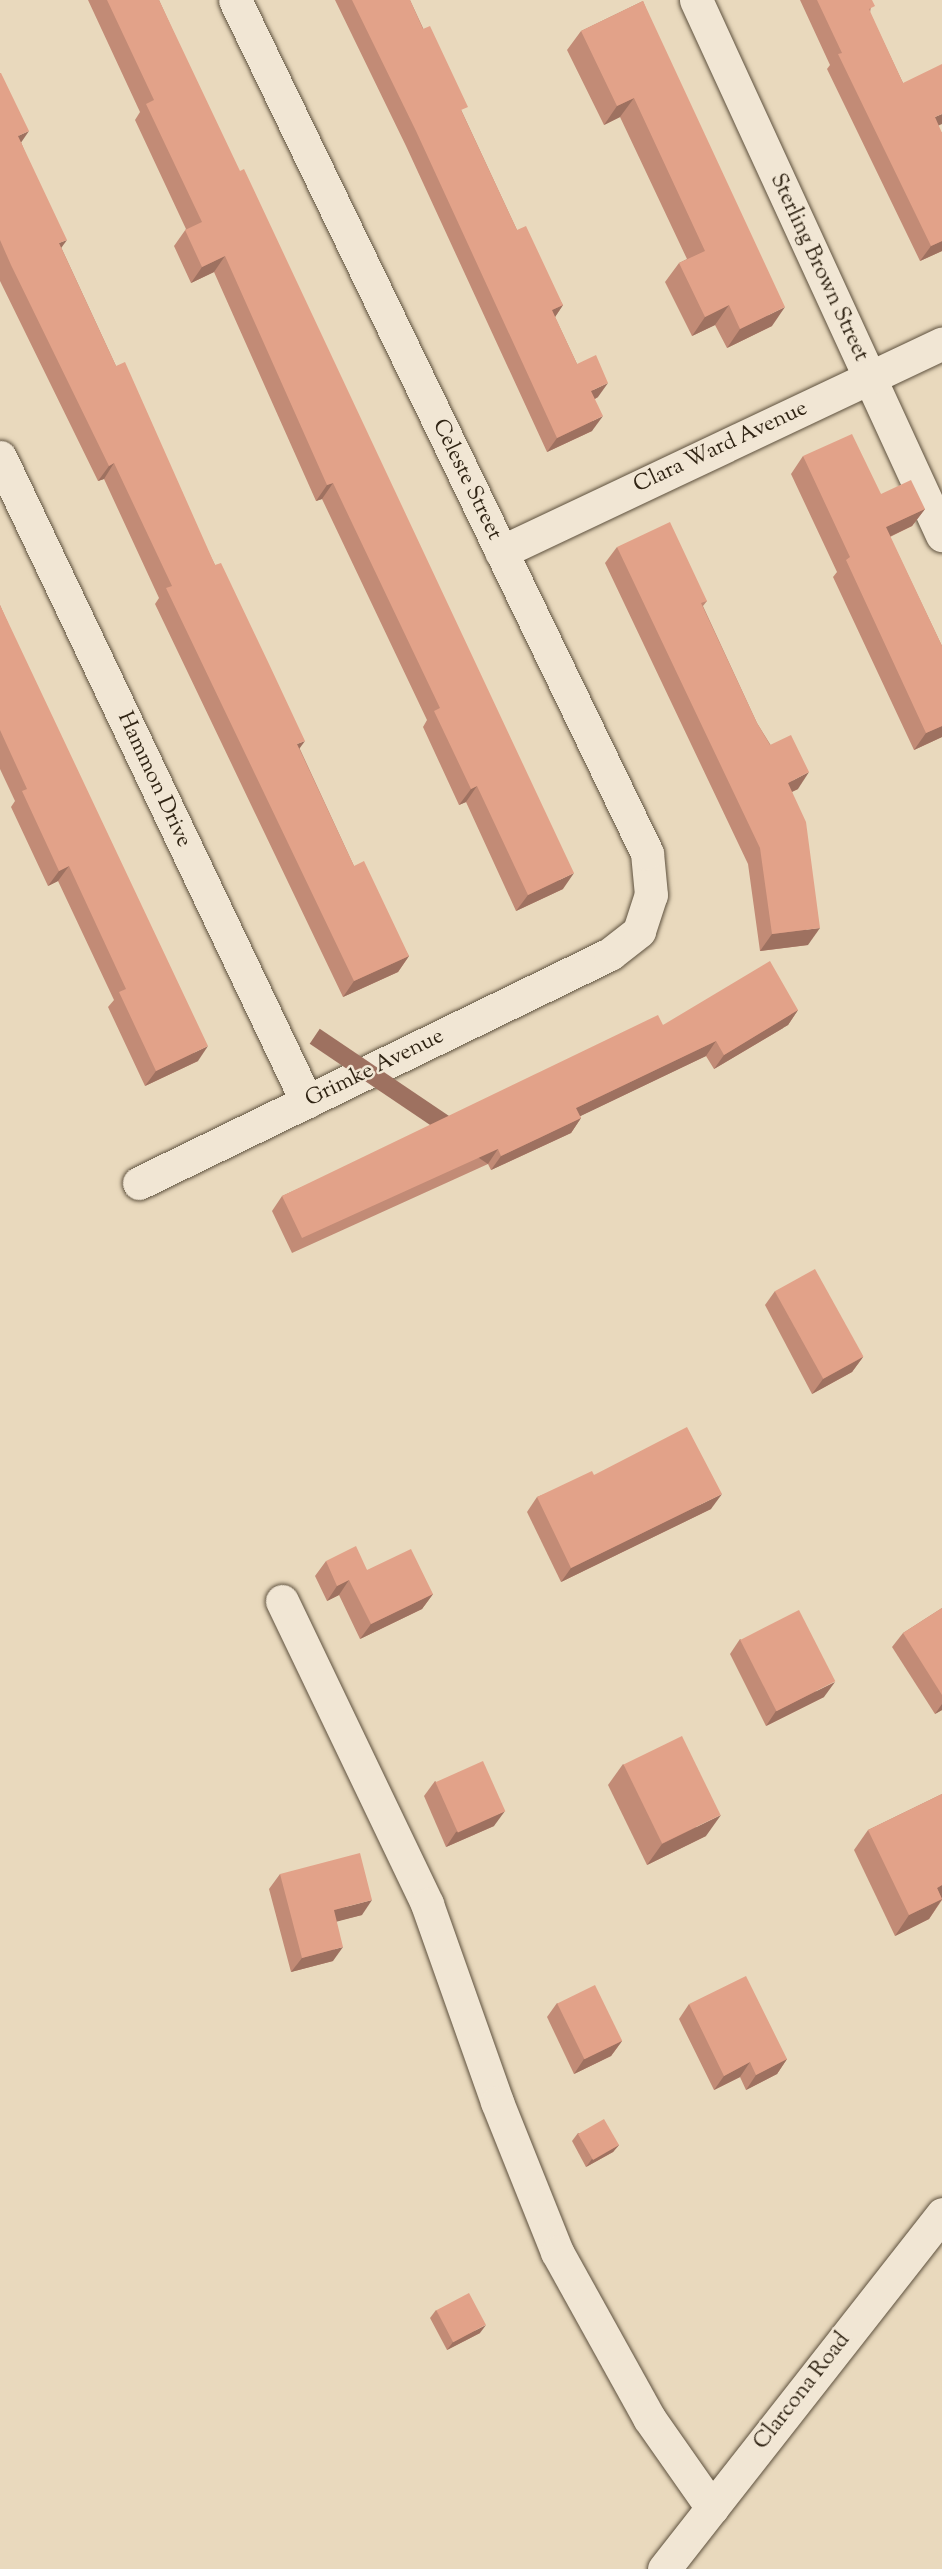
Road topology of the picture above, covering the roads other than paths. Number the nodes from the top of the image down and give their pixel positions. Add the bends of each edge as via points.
1 (236, 0) edge
2 (696, 0) edge
3 (942, 344) edge
4 (869, 378) junction
5 (0, 457) edge
6 (942, 535) edge
7 (501, 552) junction
8 (610, 954) joint
9 (307, 1102) junction
10 (139, 1183) dead end
11 (282, 1601) dead end
12 (942, 2214) edge
13 (712, 2508) junction
14 (664, 2569) edge

1 - 7 street, Celeste Street
2 - 4 street, Sterling Brown Street
3 - 4 street, Clara Ward Avenue
4 - 6 street, Sterling Brown Street
4 - 7 street, Clara Ward Avenue
5 - 9 street, Hammon Drive
7 - 8 street, Celeste Street via 647,853 651,895 639,931
8 - 9 street, Grimke Avenue
9 - 10 street, Grimke Avenue
11 - 13 street via 427,1904 497,2102 557,2252 649,2418
12 - 13 street, Clarcona Road
13 - 14 street, Clarcona Road

